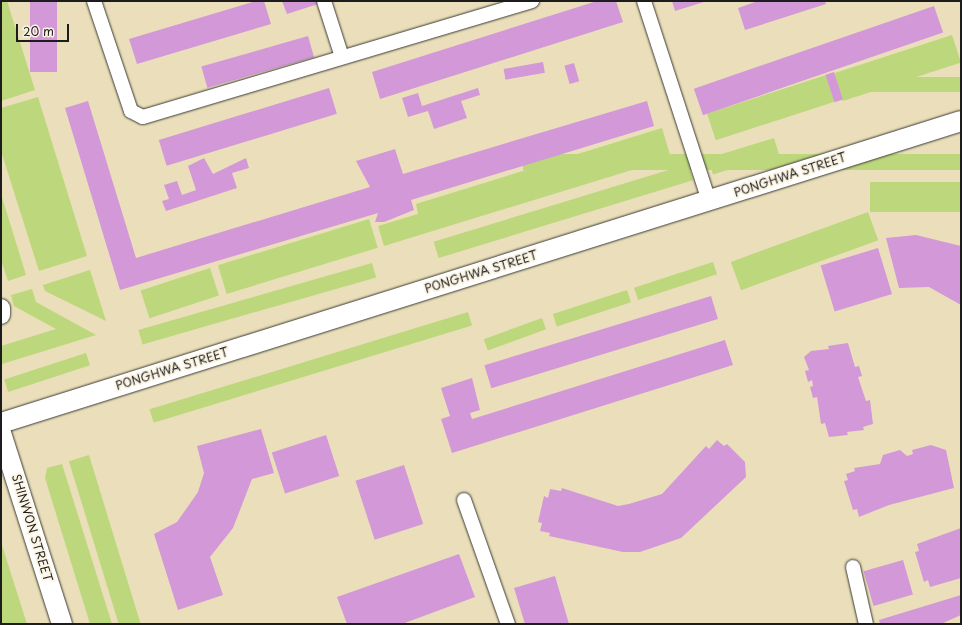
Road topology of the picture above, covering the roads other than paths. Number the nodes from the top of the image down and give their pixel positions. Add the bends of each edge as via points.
1 (94, 1) edge
2 (324, 1) edge
3 (532, 1) edge
4 (644, 1) edge
5 (342, 58) junction
6 (961, 121) edge
7 (709, 201) junction
8 (1, 308) edge
9 (1, 314) edge
10 (1, 423) edge
11 (1, 433) edge
12 (464, 500) dead end
13 (853, 567) dead end
14 (62, 624) edge
15 (508, 624) edge
16 (866, 624) edge

1 - 5 street via 131,111 143,117
2 - 5 street
3 - 5 street
4 - 7 street
6 - 7 main road, PONGHWA STREET
7 - 10 main road, PONGHWA STREET
8 - 9 street
11 - 14 main road, SHINWON STREET
12 - 15 street
13 - 16 street

